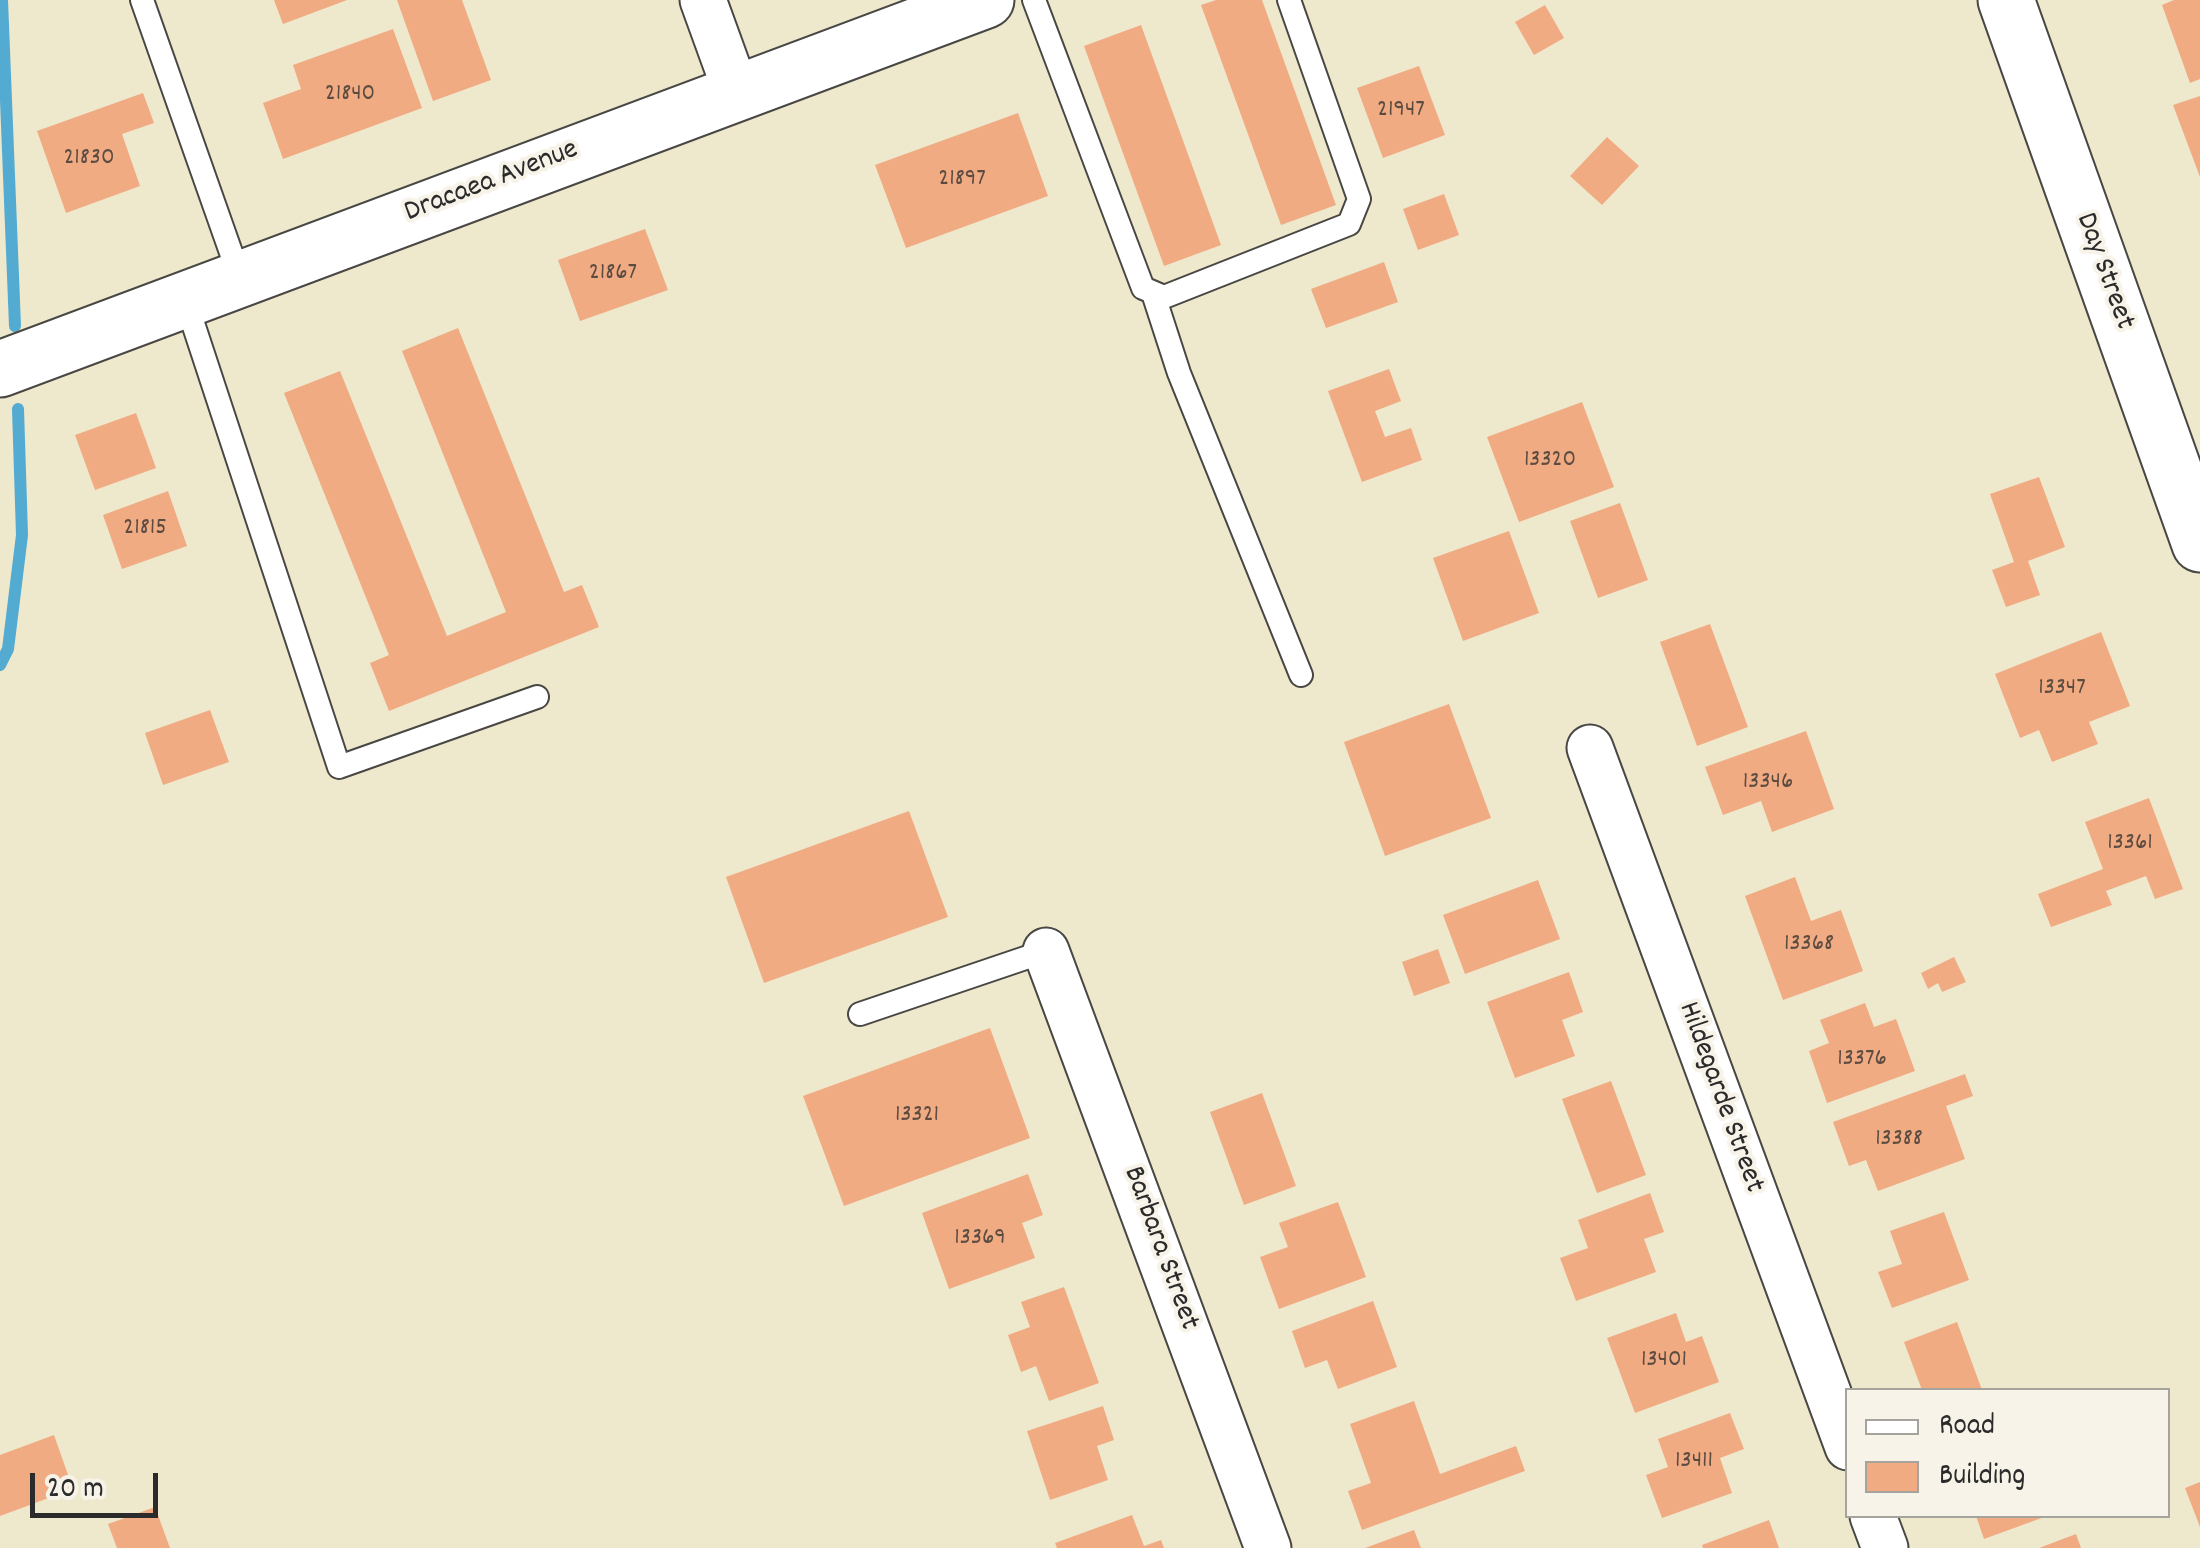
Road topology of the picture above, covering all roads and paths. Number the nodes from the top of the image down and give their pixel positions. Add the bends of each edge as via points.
1 (142, 0) edge
2 (702, 0) edge
3 (986, 0) edge
4 (1034, 0) edge
5 (1290, 0) edge
6 (2006, 0) edge
7 (736, 92) junction
8 (240, 278) junction
9 (1153, 293) junction
10 (185, 299) junction
11 (0, 369) edge
12 (2200, 544) edge
13 (1301, 675) dead end
14 (536, 697) dead end
15 (1590, 748) dead end
16 (1046, 950) joint
17 (860, 1014) dead end
18 (1845, 1439) edge
19 (1873, 1518) edge
20 (1268, 1548) edge
21 (1884, 1548) edge

1 - 8 lane
2 - 7 street
3 - 7 street, Dracaea Avenue
4 - 9 lane via 1142,288
5 - 9 lane via 1358,199 1349,224 1164,297
6 - 12 street, Day Street
7 - 8 street, Dracaea Avenue
8 - 10 street, Dracaea Avenue
9 - 13 lane via 1179,374
10 - 11 street, Dracaea Avenue
10 - 14 lane via 339,767
15 - 18 street, Hildegarde Street
16 - 17 lane
16 - 20 street, Barbara Street
19 - 21 street

